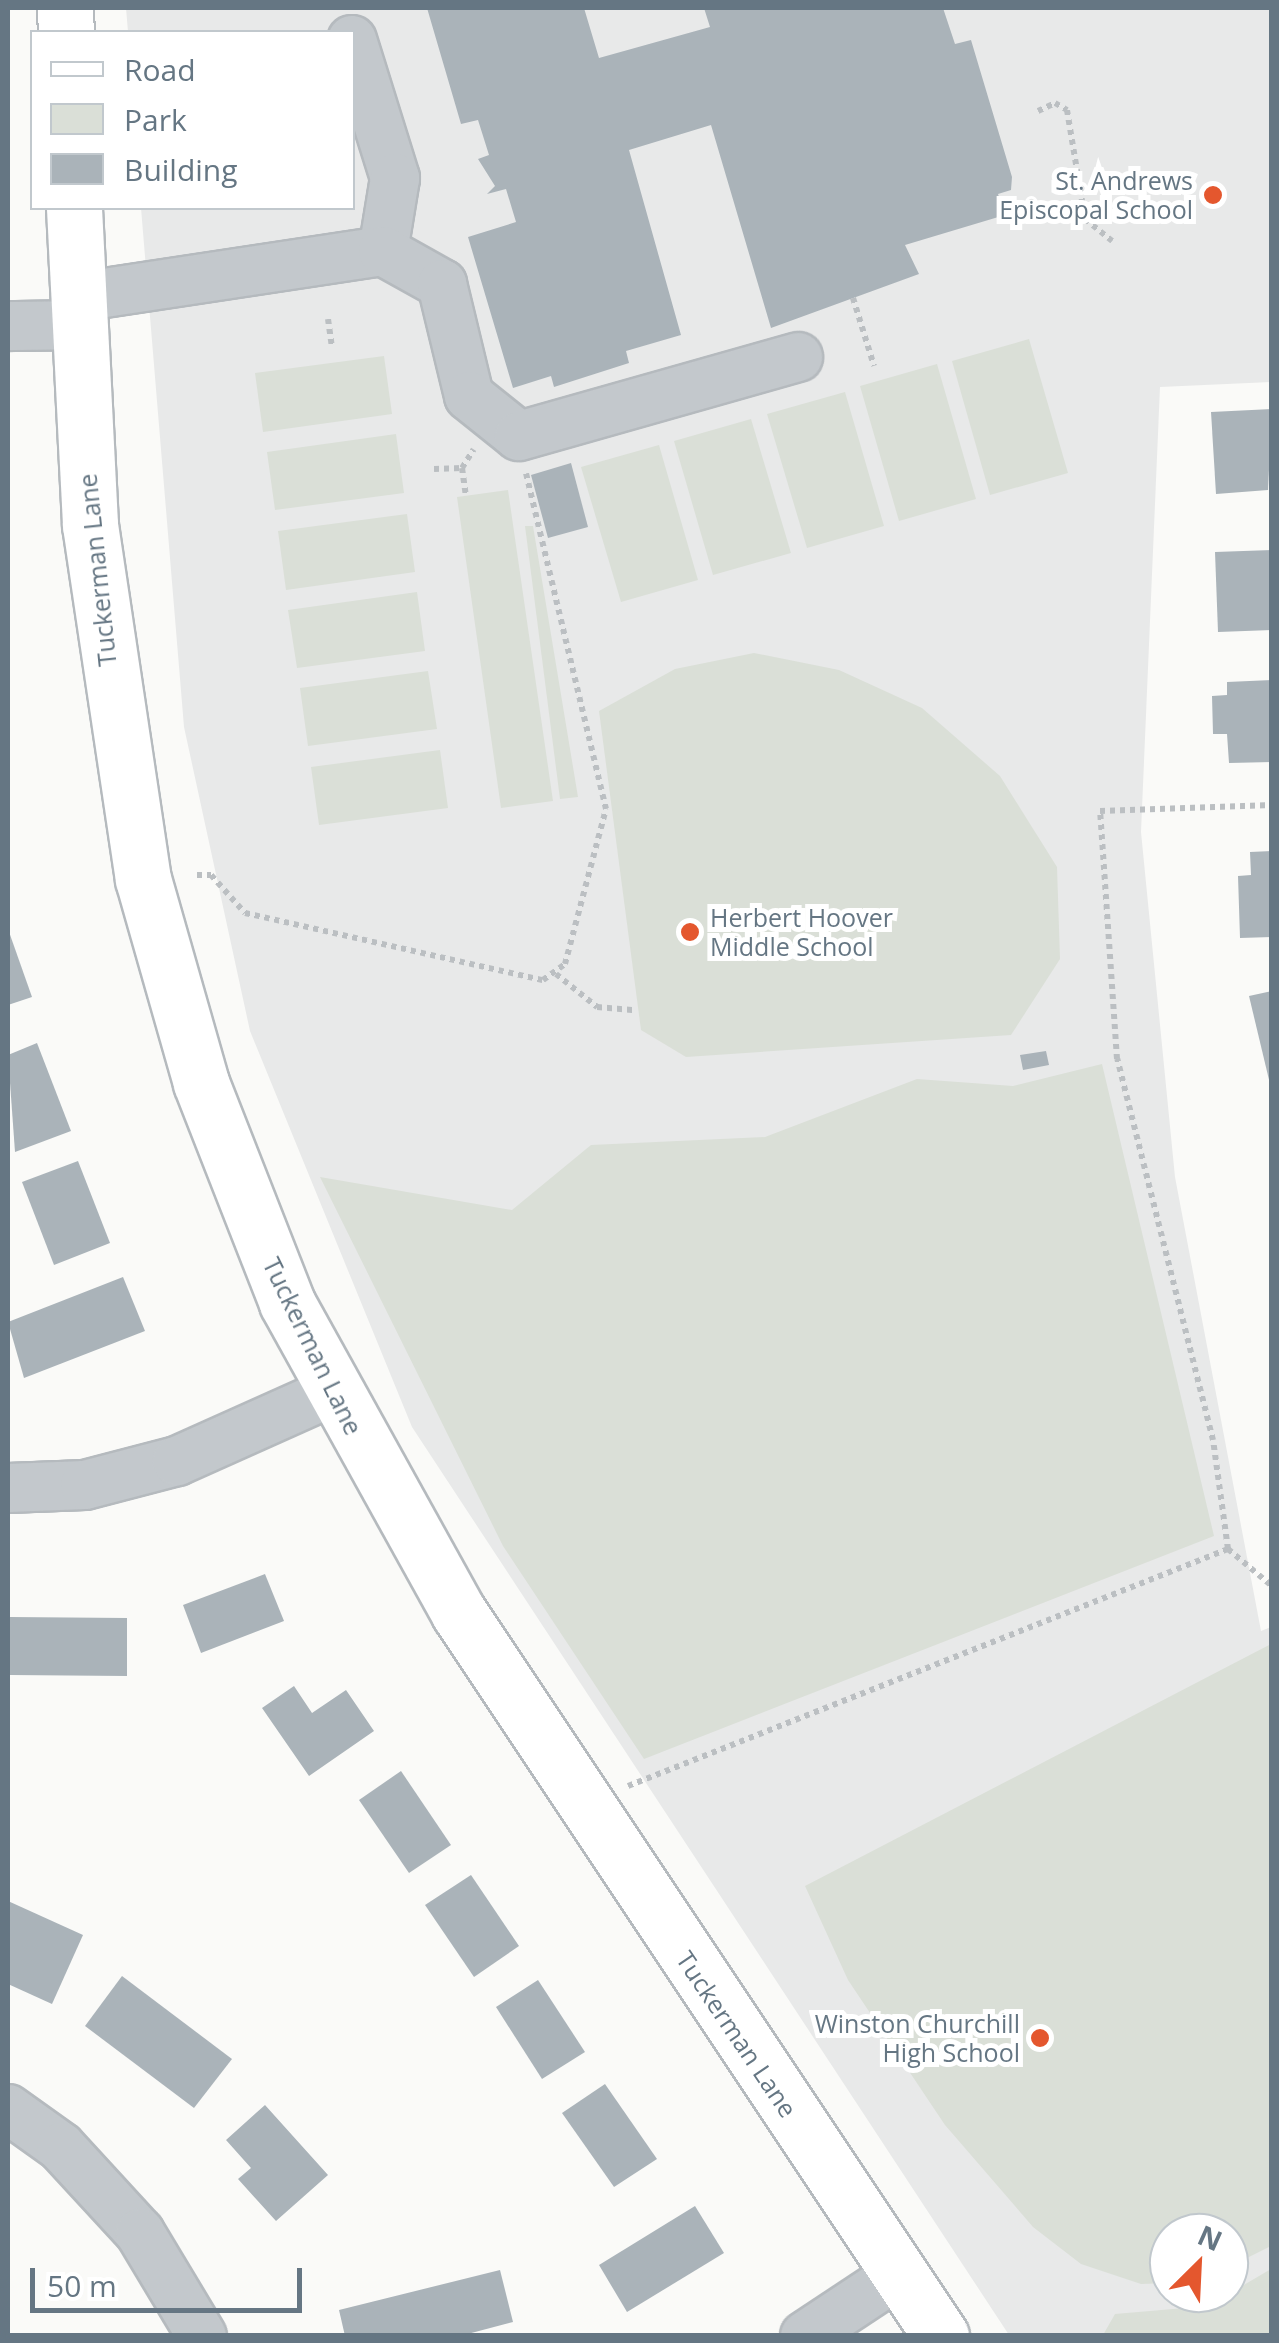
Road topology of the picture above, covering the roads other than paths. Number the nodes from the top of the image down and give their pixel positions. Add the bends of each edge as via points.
1 (355, 49) edge
2 (74, 210) edge
3 (383, 251) junction
4 (78, 311) junction
5 (8, 326) edge
6 (798, 357) dead end
7 (331, 1392) junction
8 (8, 1488) edge
9 (8, 2109) edge
10 (896, 2275) junction
11 (202, 2336) edge
12 (805, 2336) edge
13 (941, 2336) edge

1 - 3 street via 396,178
2 - 4 main road, Tuckerman Lane
3 - 4 street
3 - 6 street via 442,284 469,396 519,436
4 - 5 street
4 - 7 main road, Tuckerman Lane via 108,678 144,880 201,1083
7 - 8 street via 177,1461 84,1485
7 - 10 main road, Tuckerman Lane via 589,1811
9 - 11 street via 61,2148 140,2232
10 - 12 street
10 - 13 main road, Tuckerman Lane

